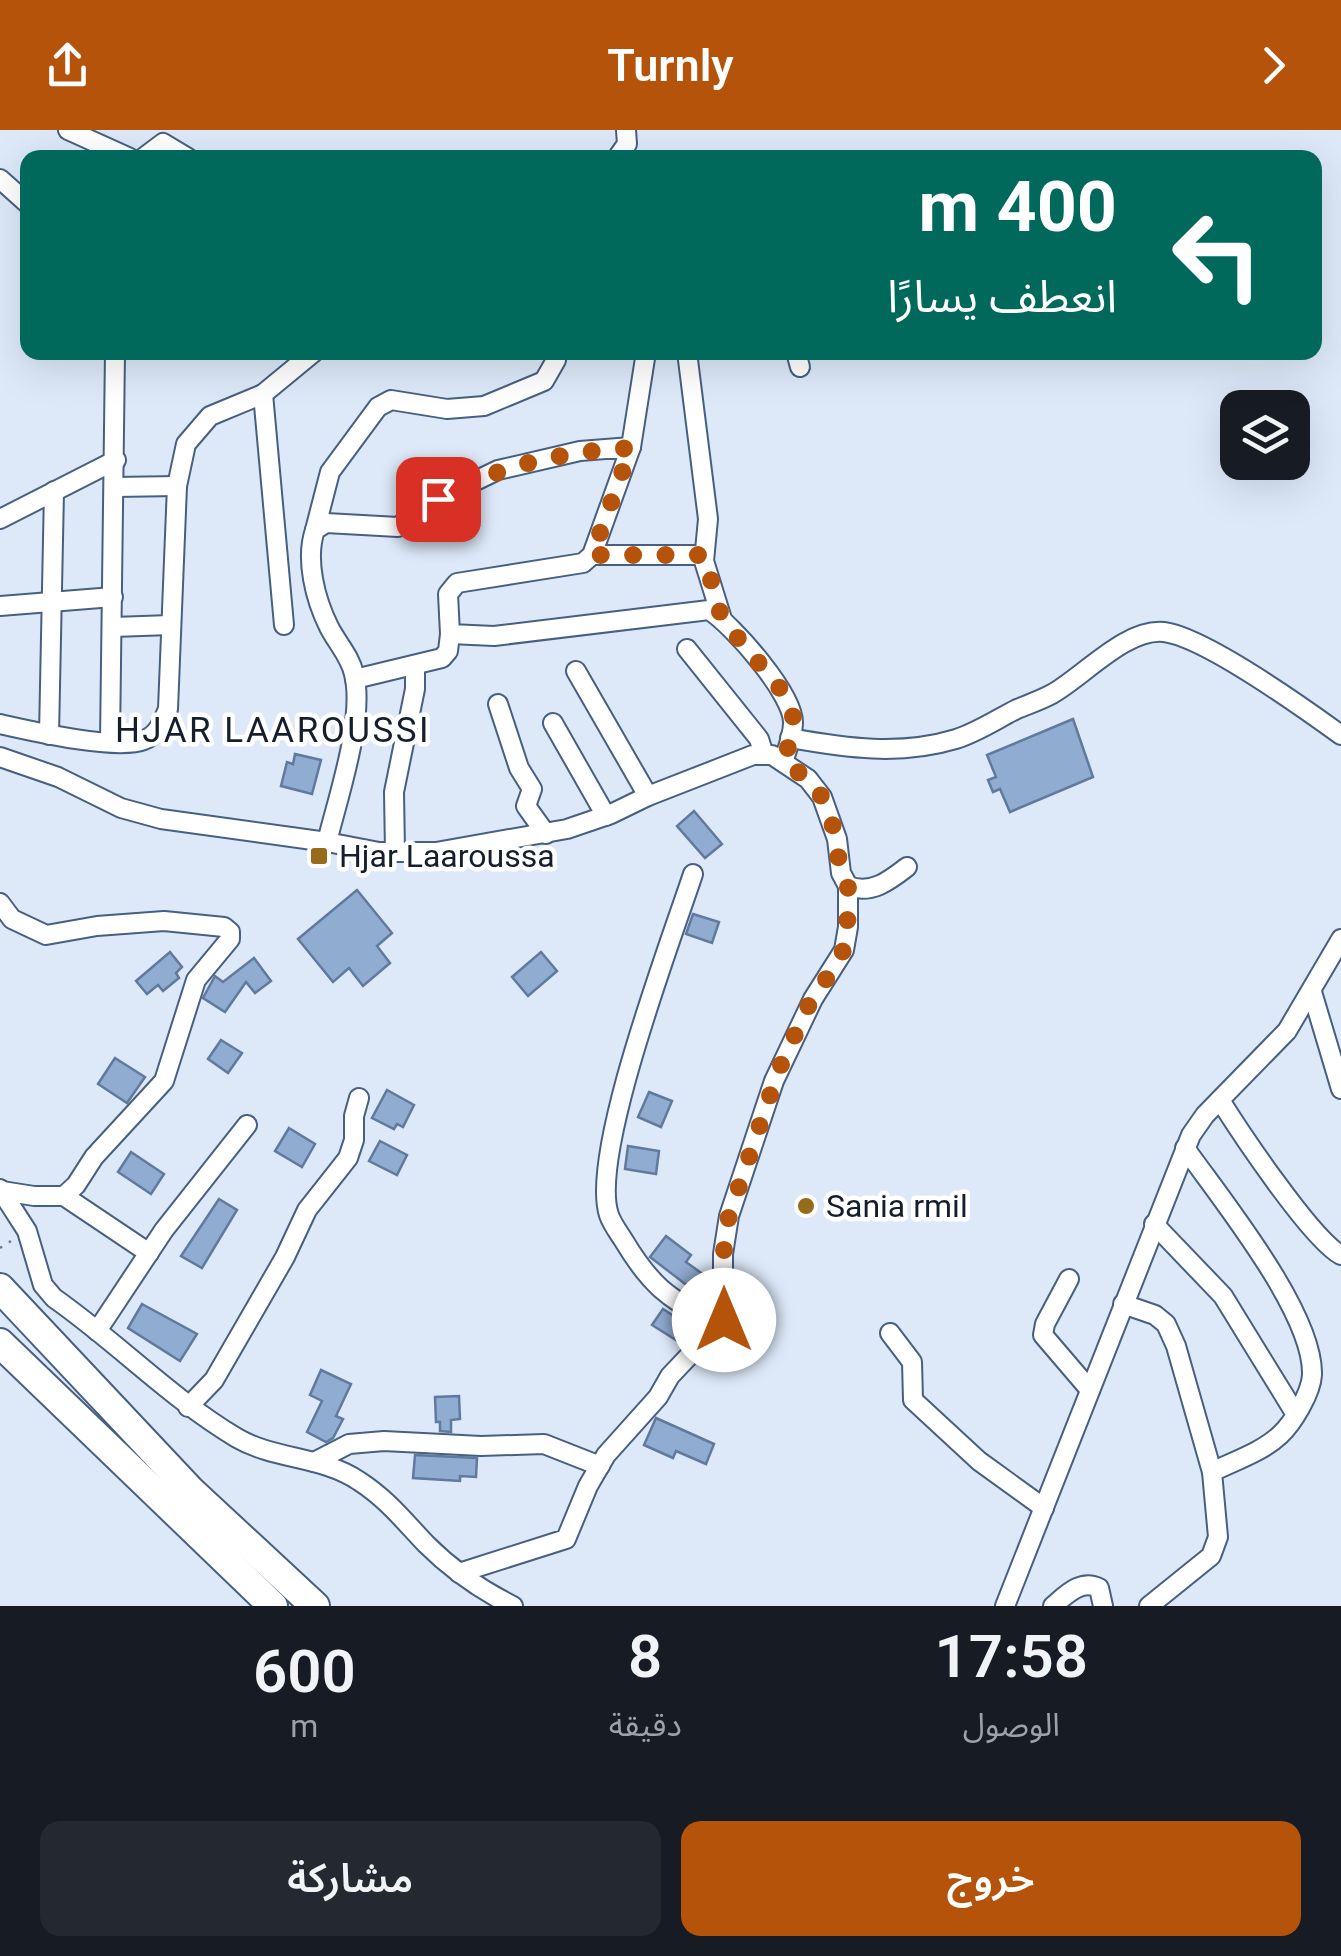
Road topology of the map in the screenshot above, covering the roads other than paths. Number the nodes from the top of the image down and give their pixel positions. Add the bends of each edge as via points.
1 (68, 130) edge
2 (112, 150) edge
3 (0, 179) edge
4 (20, 197) edge
5 (115, 360) edge
6 (301, 360) edge
7 (556, 360) edge
8 (645, 360) edge
9 (688, 360) edge
10 (263, 394) junction
11 (631, 448) junction
12 (116, 460) junction
13 (177, 486) junction
14 (116, 487) junction
15 (54, 491) junction
16 (0, 520) edge
17 (315, 530) junction
18 (592, 555) junction
19 (704, 555) junction
20 (114, 598) junction
21 (52, 603) junction
22 (0, 606) edge
23 (722, 619) junction
24 (171, 625) junction
25 (284, 625) dead end
26 (113, 627) junction
27 (450, 634) junction
28 (688, 649) dead end
29 (415, 666) junction
30 (576, 672) dead end
31 (355, 678) junction
32 (498, 704) dead end
33 (553, 722) dead end
34 (0, 724) edge
35 (1341, 735) edge
36 (49, 736) junction
37 (790, 738) junction
38 (110, 741) junction
39 (764, 755) junction
40 (0, 757) edge
41 (784, 762) junction
42 (648, 796) junction
43 (606, 816) junction
44 (546, 834) junction
45 (327, 842) junction
46 (395, 852) junction
47 (907, 867) dead end
48 (693, 874) dead end
49 (848, 886) junction
50 (0, 903) edge
51 (1341, 939) edge
52 (1312, 992) junction
53 (1341, 1089) edge
54 (359, 1098) dead end
55 (1220, 1100) junction
56 (247, 1125) dead end
57 (1185, 1148) junction
58 (1, 1190) edge
59 (64, 1196) junction
60 (1154, 1224) junction
61 (149, 1252) junction
62 (1341, 1255) edge
63 (1068, 1279) dead end
64 (0, 1288) edge
65 (1123, 1304) junction
66 (719, 1327) junction
67 (96, 1331) junction
68 (890, 1333) dead end
69 (0, 1343) edge
70 (1090, 1390) junction
71 (188, 1407) junction
72 (1295, 1413) junction
73 (314, 1462) junction
74 (600, 1466) junction
75 (1212, 1472) junction
76 (1044, 1508) junction
77 (459, 1573) junction
78 (273, 1606) edge
79 (315, 1606) edge
80 (513, 1606) edge
81 (1005, 1606) edge
82 (1054, 1606) edge
83 (1103, 1606) edge
84 (1149, 1606) edge

1 - 2 street
3 - 4 street
5 - 12 street
6 - 10 street
7 - 17 street via 544,382 484,406 447,409 391,400 378,407 330,472
8 - 11 street
9 - 19 street via 708,519
10 - 13 street via 230,405 195,430
10 - 25 street
11 - 17 street via 580,451 498,470 398,527 326,523
11 - 18 street
12 - 14 street
12 - 15 street
13 - 14 street
13 - 24 street
14 - 20 street
15 - 16 street
15 - 21 street
17 - 31 street via 314,584
18 - 19 street
18 - 27 street via 456,583 448,594
19 - 23 street
20 - 21 street
20 - 26 street
21 - 22 street
21 - 36 street
23 - 27 street via 702,609 494,636
23 - 37 street via 783,692 792,709
24 - 26 street
24 - 38 street via 162,724 143,741
26 - 38 street
27 - 29 street via 444,657
28 - 39 street via 759,739
29 - 31 street
29 - 46 street via 394,792
30 - 42 street
31 - 45 street via 357,709
32 - 44 street via 532,789 526,806
33 - 43 street
34 - 36 street
35 - 37 street via 1204,646 1162,632 1129,641 1052,694 959,738 880,750
36 - 38 street
37 - 41 street
39 - 41 street
39 - 42 street
40 - 45 street via 161,819
41 - 49 street via 822,797
42 - 43 street
43 - 44 street
44 - 46 street
45 - 46 street
47 - 49 street via 870,890
48 - 66 street via 626,1081 604,1195 609,1217 652,1284
49 - 66 street via 847,942 779,1069 729,1216
50 - 59 street via 12,919 46,936 164,921 230,932 224,950 196,980 164,1081
51 - 52 street
52 - 53 street
52 - 55 street via 1272,1048
54 - 71 street via 348,1158 307,1210 214,1380
55 - 57 street
55 - 62 street via 1320,1240
56 - 61 street
57 - 60 street
57 - 72 street via 1264,1258 1303,1332 1312,1380
58 - 59 street
58 - 67 street via 28,1231 43,1285
59 - 61 street
60 - 65 street
60 - 72 street via 1223,1296
61 - 67 street
63 - 70 street via 1043,1334
64 - 79 highway via 190,1491
65 - 70 street
65 - 75 street via 1166,1324
66 - 74 street via 670,1376
67 - 71 street
68 - 76 street via 912,1362 913,1400 979,1461
69 - 78 highway
70 - 76 street
71 - 73 street via 241,1441
72 - 75 street via 1276,1438
73 - 74 street via 349,1444 384,1441 544,1444
73 - 77 street via 356,1478 389,1502
74 - 77 street via 566,1539
75 - 84 street via 1215,1548
76 - 81 street
77 - 80 street
82 - 83 street via 1088,1584 1099,1588

